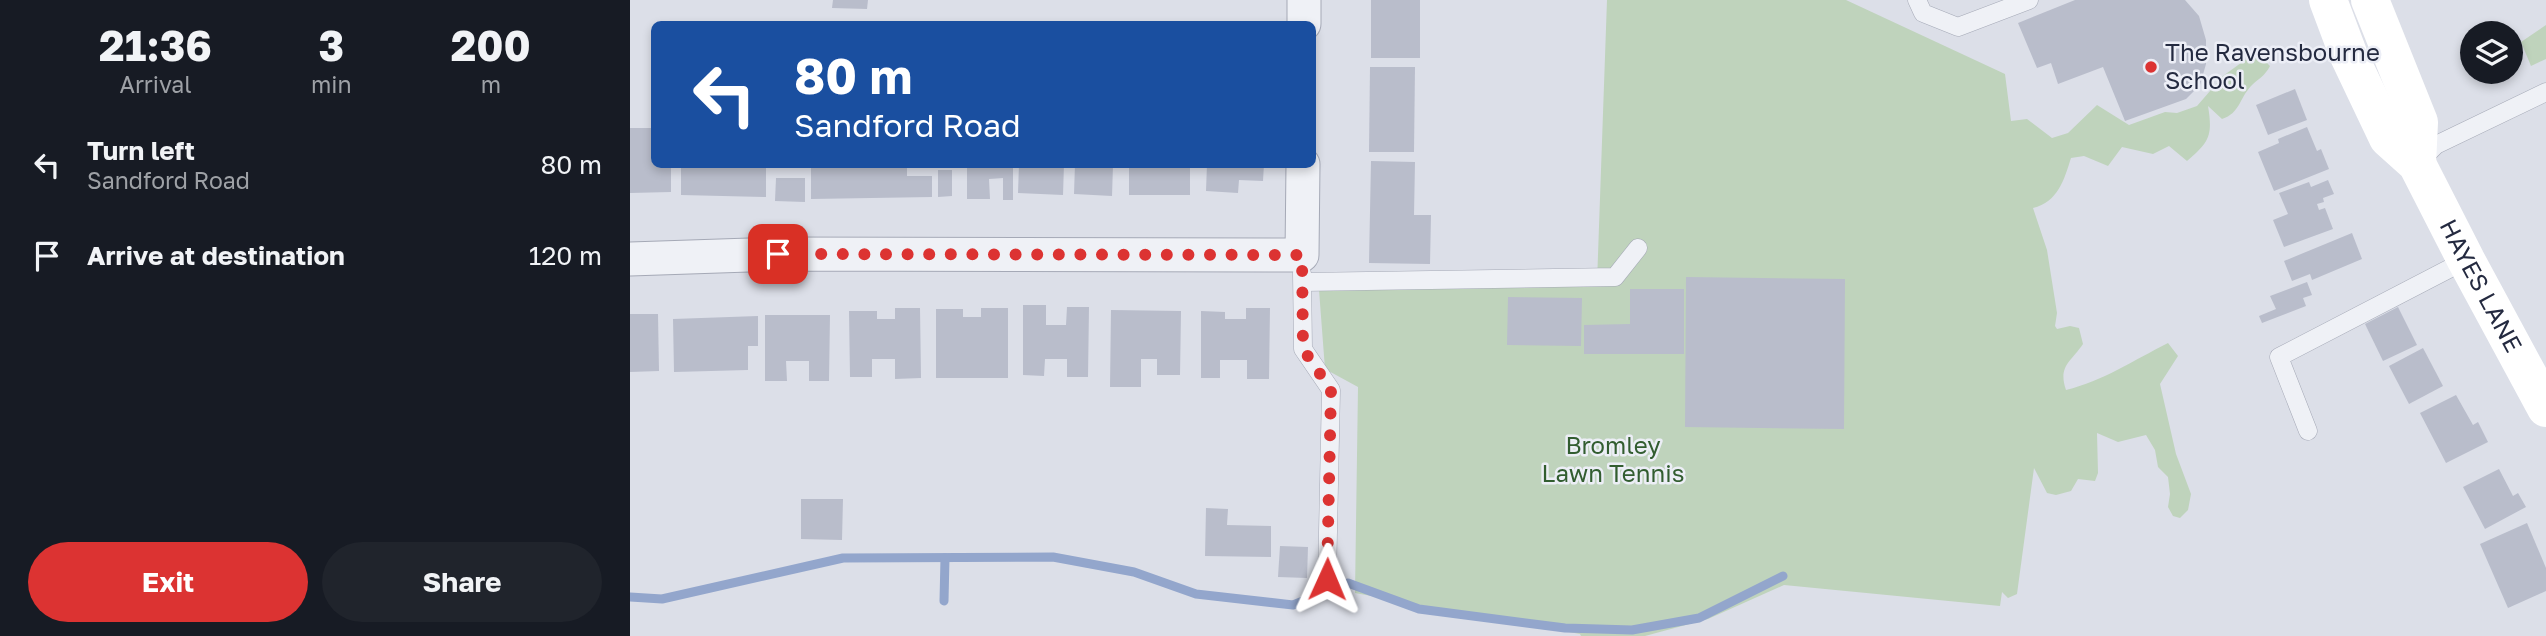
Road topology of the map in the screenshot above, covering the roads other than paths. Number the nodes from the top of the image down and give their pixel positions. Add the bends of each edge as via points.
1 (1304, 0) edge
2 (1917, 0) edge
3 (2029, 0) edge
4 (2328, 0) edge
5 (2370, 0) edge
6 (1304, 21) edge
7 (2546, 92) edge
8 (2417, 164) junction
9 (1303, 168) edge
10 (1638, 248) dead end
11 (630, 259) edge
12 (2466, 260) junction
13 (1302, 269) junction
14 (2546, 408) edge
15 (2308, 431) dead end
16 (1327, 579) dead end

1 - 6 street
2 - 3 lane via 1923,13 1958,27
4 - 8 main road, HAYES LANE via 2388,138
5 - 8 main road, HAYES LANE via 2419,122
7 - 8 lane via 2437,145
8 - 12 main road, HAYES LANE
9 - 13 street
10 - 13 lane via 1615,276
11 - 13 street via 778,254
12 - 14 main road, HAYES LANE
12 - 15 lane via 2279,357
13 - 16 lane via 1303,349 1331,390

